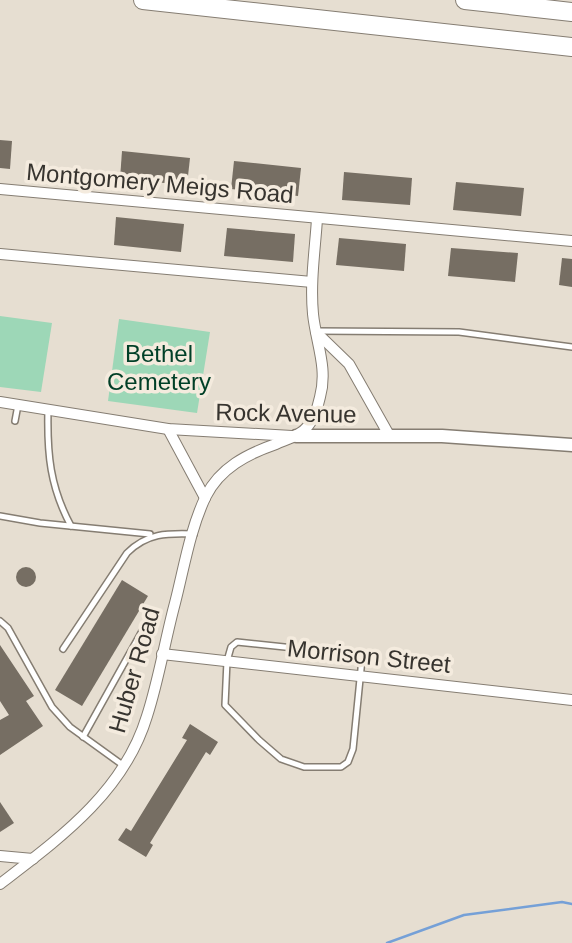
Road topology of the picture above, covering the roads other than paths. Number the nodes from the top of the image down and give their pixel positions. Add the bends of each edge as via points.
1 (143, 0) edge
2 (465, 0) edge
3 (572, 12) edge
4 (572, 47) edge
5 (0, 189) edge
6 (317, 219) junction
7 (572, 241) edge
8 (0, 254) edge
9 (312, 282) junction
10 (316, 331) junction
11 (572, 347) edge
12 (0, 402) edge
13 (18, 405) junction
14 (48, 410) junction
15 (15, 421) dead end
16 (168, 429) junction
17 (389, 435) junction
18 (296, 436) junction
19 (572, 446) edge
20 (205, 498) junction
21 (0, 516) edge
22 (71, 526) junction
23 (157, 534) junction
24 (194, 534) junction
25 (0, 621) edge
26 (146, 624) dead end
27 (63, 649) dead end
28 (162, 654) junction
29 (228, 661) junction
30 (360, 676) junction
31 (572, 700) edge
32 (83, 737) junction
33 (124, 766) junction
34 (0, 856) edge
35 (33, 859) junction
36 (0, 884) edge

1 - 4 highway
2 - 3 highway
5 - 6 street, Montgomery Meigs Road
6 - 7 street, Montgomery Meigs Road
6 - 9 street, Montgomery Meigs Road
8 - 9 street
9 - 10 street, Montgomery Meigs Road
10 - 11 lane via 459,332
10 - 17 street via 349,364
10 - 18 street, Montgomery Meigs Road via 324,376 320,397 308,426
12 - 13 street, Rock Avenue
13 - 14 street, Rock Avenue
13 - 15 lane
14 - 16 street, Rock Avenue
14 - 22 lane via 53,484
16 - 18 street, Rock Avenue
16 - 20 street
17 - 18 street, Rock Avenue
17 - 19 street, Rock Avenue
18 - 20 street, Huber Road via 233,463
20 - 24 street, Huber Road
21 - 22 lane
22 - 23 lane
23 - 24 lane
23 - 27 lane via 127,553
24 - 28 street, Huber Road
25 - 32 lane via 52,707
26 - 32 lane
28 - 29 street, Morrison Street
28 - 33 street, Huber Road via 147,719
29 - 30 street, Morrison Street
29 - 30 lane via 237,642 310,649 360,655
29 - 30 lane via 228,710 281,759 304,767 341,767 348,762
30 - 31 street, Morrison Street
32 - 33 lane
33 - 35 street, Huber Road via 94,806
34 - 35 street
35 - 36 street, Huber Road

